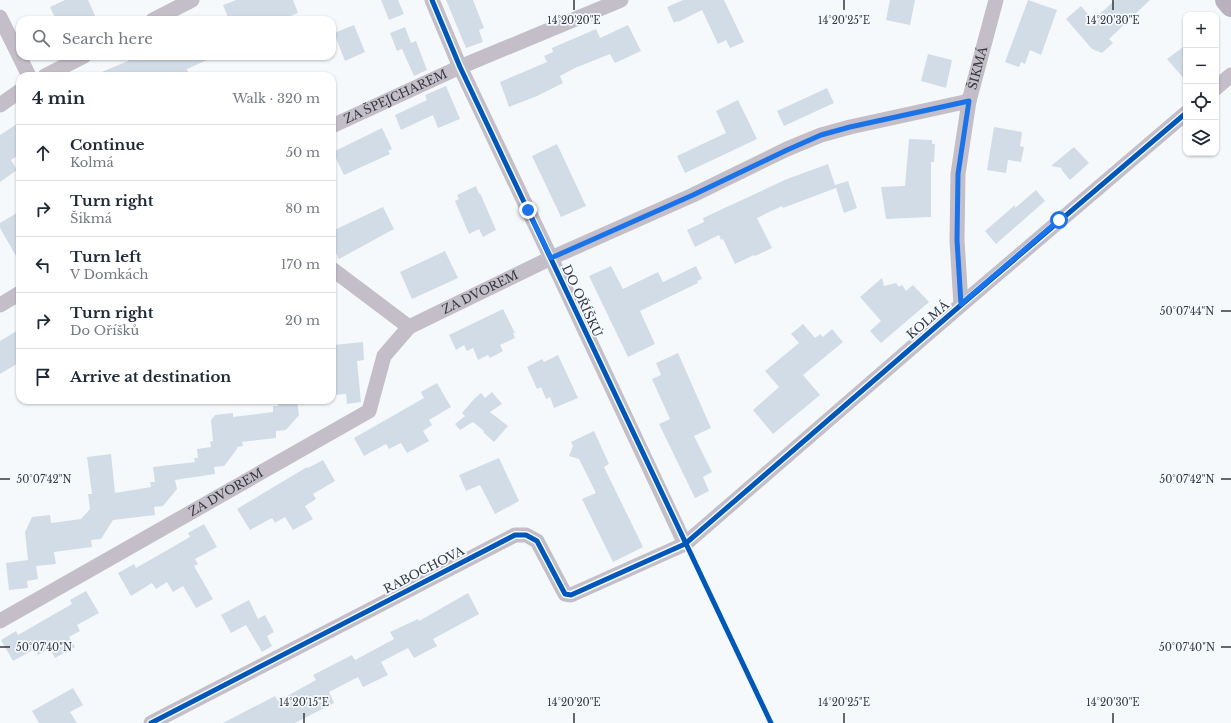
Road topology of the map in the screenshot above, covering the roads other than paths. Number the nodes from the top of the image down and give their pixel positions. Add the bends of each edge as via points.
1 (192, 0) edge
2 (432, 0) edge
3 (621, 0) edge
4 (996, 0) edge
5 (1226, 0) edge
6 (1231, 6) edge
7 (161, 16) edge
8 (0, 17) edge
9 (16, 50) edge
10 (21, 60) edge
11 (76, 60) edge
12 (460, 67) junction
13 (27, 72) edge
14 (53, 72) edge
15 (1231, 75) edge
16 (1219, 85) edge
17 (16, 94) edge
18 (969, 101) junction
19 (0, 105) edge
20 (1183, 117) edge
21 (336, 124) edge
22 (551, 258) junction
23 (336, 272) edge
24 (16, 295) edge
25 (961, 304) junction
26 (0, 305) edge
27 (409, 328) junction
28 (686, 544) junction
29 (0, 621) edge
30 (151, 723) edge

1 - 7 street
2 - 12 street, DO OŘÍŠKŮ
3 - 12 street, ZA ŠPEJCHAREM
4 - 18 street, ŠIKMÁ
5 - 6 main road
8 - 9 street
10 - 13 street
11 - 14 street
12 - 21 street, ZA ŠPEJCHAREM
12 - 22 street, DO OŘÍŠKŮ
15 - 16 street
17 - 19 street
18 - 22 street, ZA DVOREM via 821,135
18 - 25 street, ŠIKMÁ via 958,174 957,240
20 - 25 street, KOLMÁ
22 - 27 street, ZA DVOREM
22 - 28 street, DO OŘÍŠKŮ
23 - 27 street
24 - 26 street
25 - 28 street, KOLMÁ
27 - 29 street, ZA DVOREM via 384,356 369,411
28 - 30 street, RABOCHOVA via 571,595 565,594 559,585 537,541 526,534 515,534

